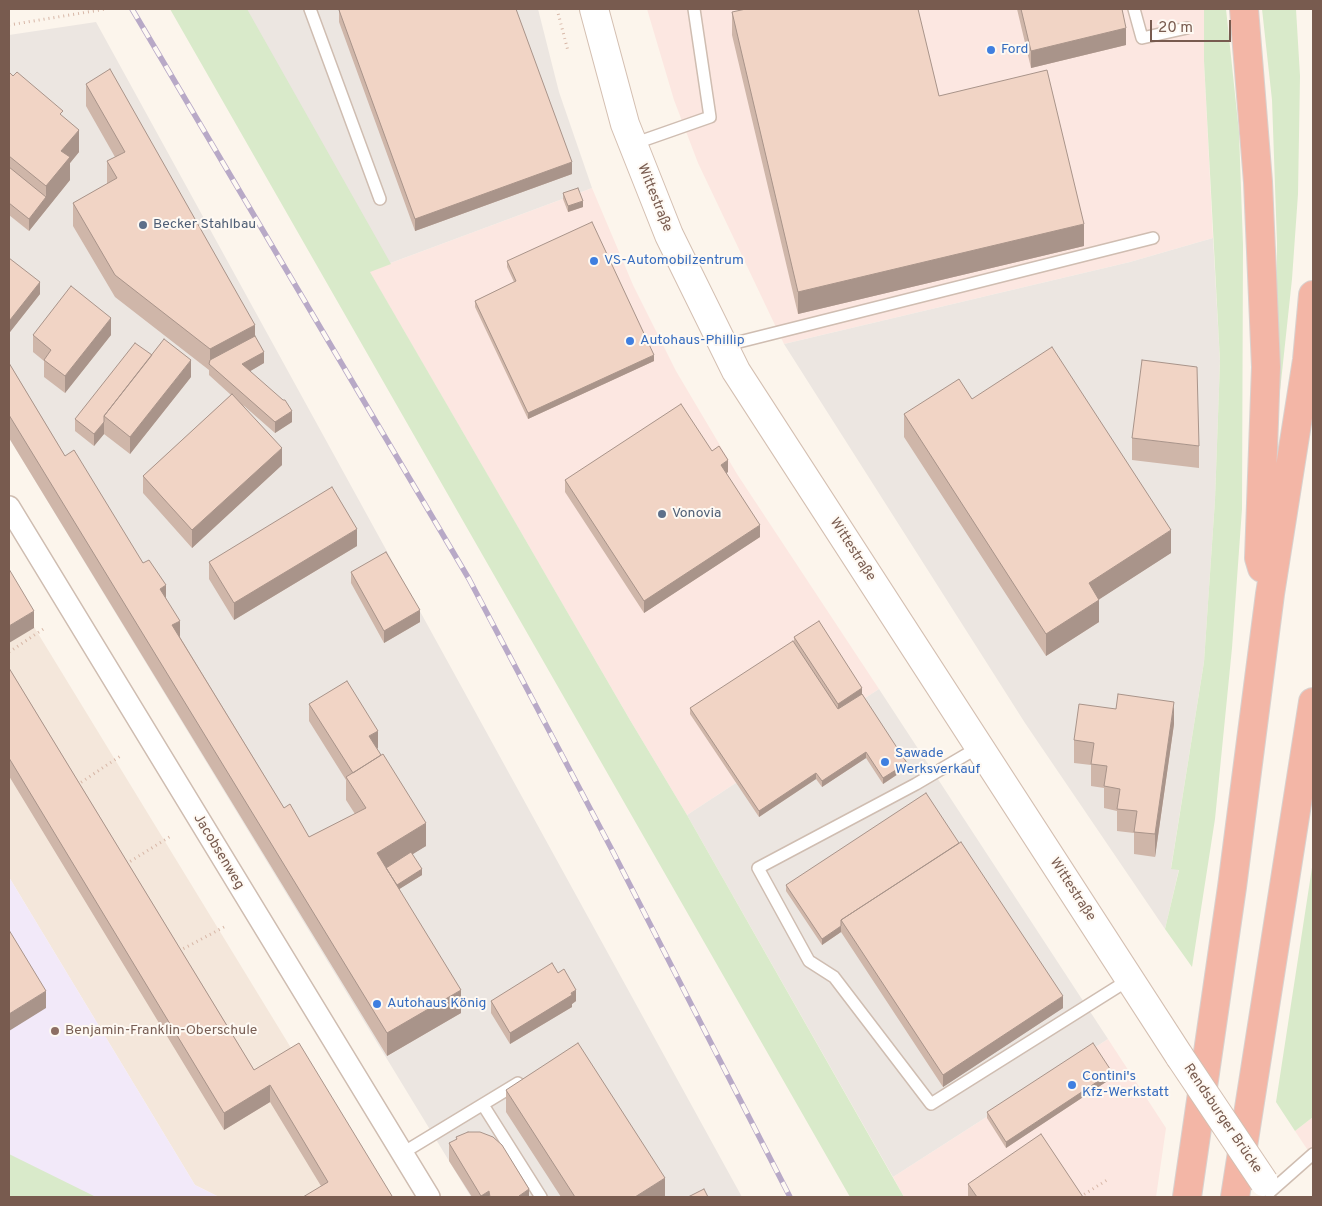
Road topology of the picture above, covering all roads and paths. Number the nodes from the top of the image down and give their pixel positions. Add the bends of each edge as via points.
1 (106, 9) edge
2 (310, 9) edge
3 (557, 9) edge
4 (594, 9) edge
5 (694, 9) edge
6 (1134, 9) edge
7 (1244, 9) edge
8 (9, 25) edge
9 (1188, 28) dead end
10 (568, 51) dead end
11 (633, 144) junction
12 (380, 199) dead end
13 (1153, 238) dead end
14 (1313, 295) edge
15 (723, 346) junction
16 (9, 507) edge
17 (1270, 594) junction
18 (45, 628) dead end
19 (9, 652) edge
20 (1313, 702) edge
21 (979, 746) junction
22 (122, 755) dead end
23 (72, 777) edge
24 (77, 785) junction
25 (82, 792) edge
26 (171, 836) dead end
27 (121, 856) edge
28 (126, 864) junction
29 (131, 872) edge
30 (226, 926) dead end
31 (174, 943) edge
32 (179, 951) junction
33 (185, 960) edge
34 (1130, 979) junction
35 (1180, 1056) joint
36 (532, 1074) edge
37 (483, 1105) junction
38 (402, 1154) junction
39 (1313, 1154) edge
40 (1107, 1180) dead end
41 (1269, 1190) edge
42 (429, 1197) edge
43 (541, 1197) edge
44 (1080, 1197) edge
45 (1187, 1197) edge
46 (1235, 1197) edge

1 - 8 path
2 - 12 lane
3 - 10 path
4 - 11 main road, Wittestraße
5 - 11 lane via 710,117
6 - 9 lane via 1142,38
7 - 17 highway via 1258,182 1266,367 1259,558
11 - 15 main road, Wittestraße via 669,234
13 - 15 lane
14 - 17 highway via 1307,360
15 - 21 main road, Wittestraße via 741,379
16 - 38 street, Jacobsenweg
17 - 45 highway
18 - 19 path
20 - 46 highway
21 - 34 main road, Wittestraße
21 - 34 lane via 916,784 758,868 809,961 834,977 931,1104
22 - 24 path
23 - 24 path
24 - 25 path
26 - 28 path
27 - 28 path
28 - 29 path
30 - 32 path
31 - 32 path
32 - 33 path
34 - 35 main road, Wittestraße
35 - 41 main road, Rendsburger Brücke, bridge
36 - 37 lane
37 - 38 lane
37 - 43 lane
38 - 42 street, Jacobsenweg
39 - 41 lane
40 - 44 path

